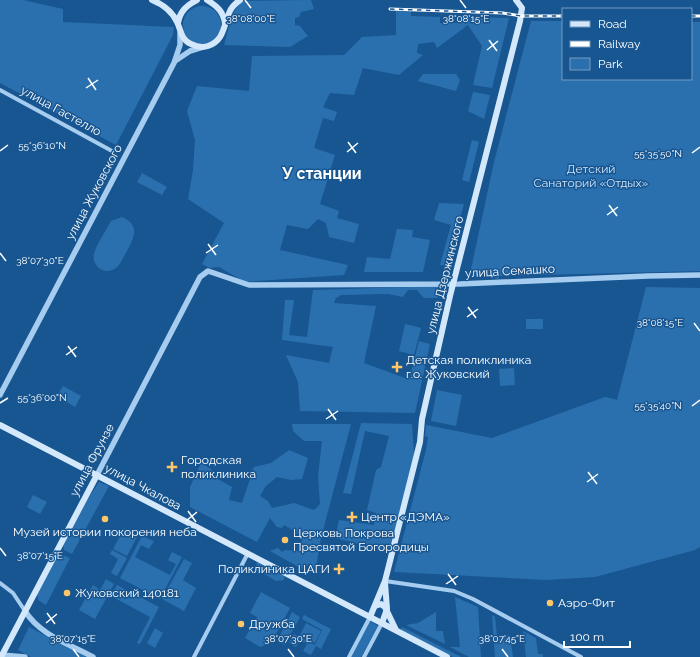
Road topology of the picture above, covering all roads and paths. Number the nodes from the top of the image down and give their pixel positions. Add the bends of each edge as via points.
1 (152, 0) edge
2 (196, 0) edge
3 (206, 0) edge
4 (240, 0) edge
5 (516, 0) edge
6 (178, 23) junction
7 (225, 27) junction
8 (180, 33) junction
9 (204, 47) junction
10 (174, 63) junction
11 (0, 90) edge
12 (112, 151) dead end
13 (203, 274) joint
14 (700, 275) edge
15 (453, 284) junction
16 (0, 395) edge
17 (0, 425) edge
18 (97, 475) junction
19 (248, 553) junction
20 (385, 582) junction
21 (0, 583) edge
22 (375, 606) junction
23 (387, 609) junction
24 (25, 611) junction
25 (370, 616) junction
26 (382, 623) junction
27 (396, 630) junction
28 (2, 656) edge
29 (25, 657) edge
30 (93, 657) edge
31 (194, 657) edge
32 (349, 657) edge
33 (364, 657) edge
34 (447, 657) edge
35 (581, 657) edge

1 - 6 main road via 171,12
2 - 3 main road
2 - 6 main road via 182,11
3 - 7 main road via 219,8 223,14
4 - 7 main road via 230,10
5 - 15 main road, улица Дзержинского via 522,6 521,16
6 - 8 main road
7 - 9 main road via 220,39
8 - 9 main road via 188,43
8 - 10 street, улица Жуковского via 180,45
9 - 10 street via 190,51
10 - 16 street, улица Жуковского
11 - 12 street, улица Гастелло
13 - 15 street, улица Семашко via 212,272 249,285
13 - 18 street, улица Фрунзе
14 - 15 street, улица Семашко
15 - 20 main road, улица Дзержинского via 422,419 420,442
17 - 18 main road, улица Чкалова
18 - 19 main road, улица Чкалова
18 - 24 main road, улица Фрунзе
19 - 25 main road, улица Чкалова
19 - 31 street
20 - 22 main road, улица Дзержинского
20 - 23 main road, улица Дзержинского
20 - 35 street via 454,591
21 - 24 street via 10,588
22 - 23 main road via 381,604
22 - 25 main road, улица Дзержинского
23 - 26 main road, улица Дзержинского
23 - 27 main road, улица Дзержинского
24 - 28 main road, улица Фрунзе
24 - 30 street via 41,630
25 - 26 main road, улица Чкалова
25 - 32 street
26 - 27 main road, улица Чкалова
26 - 33 street
27 - 34 main road, улица Чкалова
28 - 29 street

